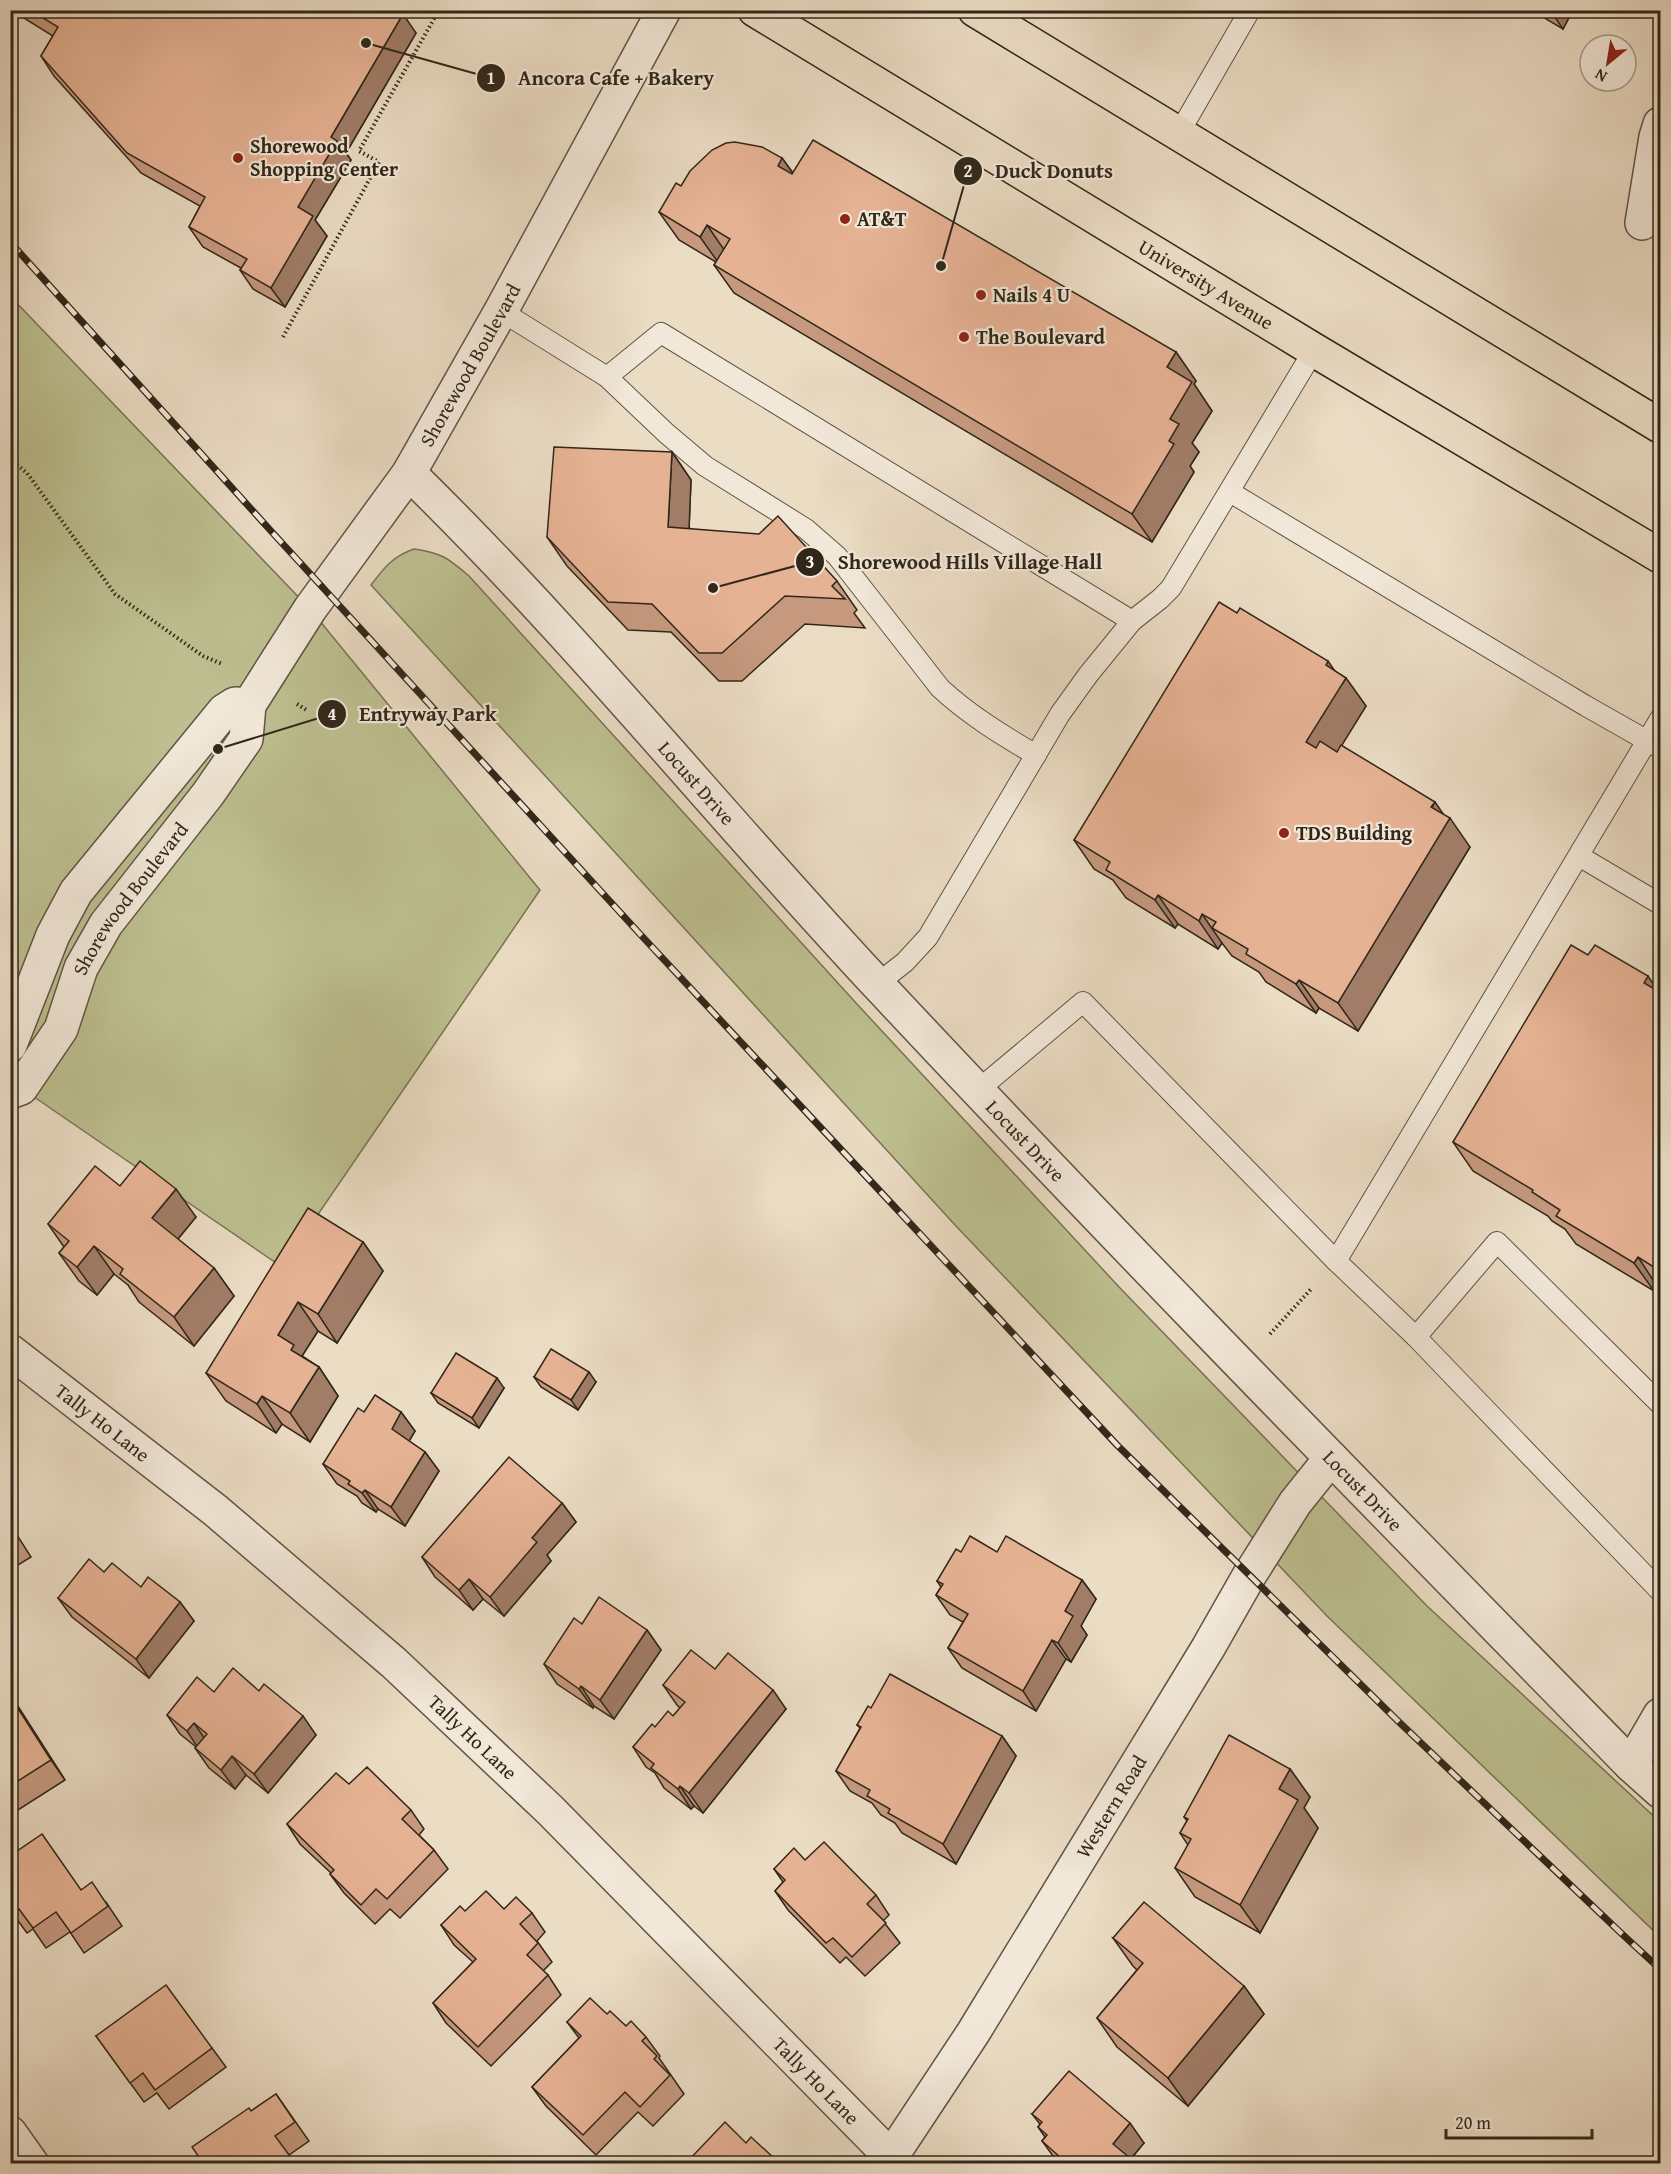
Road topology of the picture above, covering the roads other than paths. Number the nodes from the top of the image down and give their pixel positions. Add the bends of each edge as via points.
1 (664, 10) edge
2 (755, 10) edge
3 (975, 10) edge
4 (1250, 10) edge
5 (1660, 124) edge
6 (1179, 133) junction
7 (1642, 223) dead end
8 (501, 311) junction
9 (1314, 350) junction
10 (608, 377) junction
11 (1660, 426) edge
12 (409, 472) junction
13 (1230, 492) junction
14 (1660, 556) edge
15 (1132, 621) junction
16 (256, 694) junction
17 (1660, 719) edge
18 (1654, 744) edge
19 (1036, 755) junction
20 (1579, 856) junction
21 (1660, 904) edge
22 (877, 984) junction
23 (10, 1045) edge
24 (978, 1090) junction
25 (10, 1092) edge
26 (1336, 1261) junction
27 (1416, 1337) junction
28 (10, 1351) edge
29 (1660, 1404) edge
30 (1330, 1458) junction
31 (1660, 1591) edge
32 (1660, 1715) edge
33 (1631, 1765) junction
34 (1660, 1791) edge
35 (10, 2133) edge
36 (895, 2160) edge
37 (32, 2163) edge

1 - 8 street, Shorewood Boulevard
2 - 9 main road, University Avenue
3 - 6 main road
4 - 6 lane
5 - 7 street
6 - 11 main road
8 - 10 lane
8 - 12 street, Shorewood Boulevard
9 - 13 lane
9 - 14 main road, University Avenue
10 - 15 lane via 661,333
10 - 19 lane via 705,466 817,537 837,556 940,688 983,723
12 - 16 street, Shorewood Boulevard via 310,609
12 - 22 street, Locust Drive via 638,717
13 - 15 lane via 1171,588
13 - 18 lane
15 - 19 lane via 1075,692
16 - 23 street via 224,711 76,892 52,935
16 - 25 street, Shorewood Boulevard via 246,739 106,924 81,968 61,1029 21,1088
17 - 18 lane
18 - 20 lane
19 - 22 lane via 928,937
20 - 21 lane
20 - 26 lane
22 - 24 street, Locust Drive
24 - 26 lane via 1083,1002
24 - 30 street, Locust Drive
26 - 27 lane
27 - 29 lane via 1497,1242
27 - 31 lane
28 - 36 street, Tally Ho Lane via 215,1510 394,1663 550,1810
30 - 33 street, Locust Drive
30 - 36 street, Western Road via 1276,1532
32 - 33 street
33 - 34 street, Locust Drive
35 - 37 street

